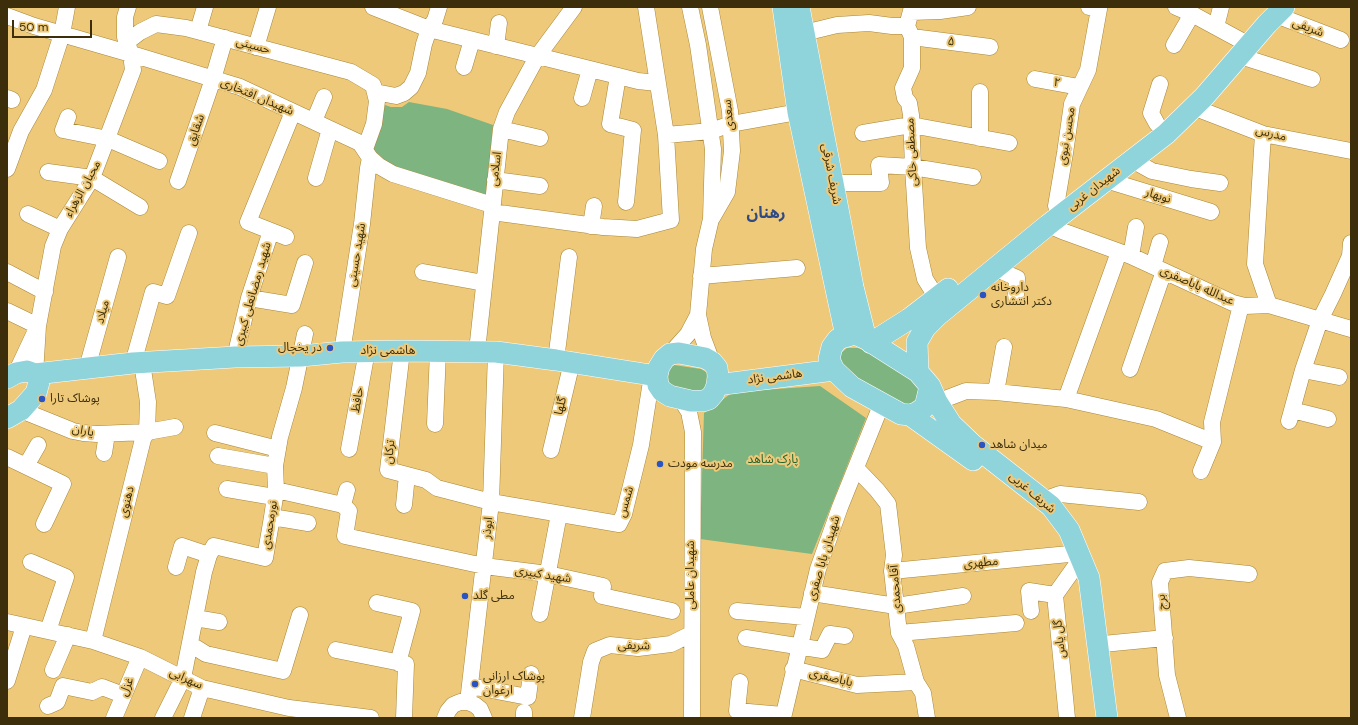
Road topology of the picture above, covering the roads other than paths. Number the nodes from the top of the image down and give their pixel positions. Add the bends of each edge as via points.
1 (67, 7) edge
2 (128, 7) edge
3 (205, 7) edge
4 (268, 7) edge
5 (373, 7) edge
6 (439, 7) edge
7 (646, 7) edge
8 (690, 7) edge
9 (710, 7) edge
10 (783, 7) edge
11 (799, 7) edge
12 (968, 7) edge
13 (1097, 7) edge
14 (1176, 7) edge
15 (1221, 7) edge
16 (569, 8) edge
17 (1277, 10) edge
18 (1192, 14) junction
19 (7, 16) edge
20 (910, 20) edge
21 (499, 22) dead end
22 (1216, 27) junction
23 (430, 29) junction
24 (198, 31) junction
25 (804, 33) junction
26 (62, 34) junction
27 (225, 38) junction
28 (472, 40) junction
29 (1341, 40) dead end
30 (1174, 45) dead end
31 (496, 46) junction
32 (256, 47) junction
33 (990, 47) dead end
34 (129, 48) junction
35 (1240, 48) junction
36 (537, 57) junction
37 (464, 67) dead end
38 (590, 69) junction
39 (618, 76) junction
40 (213, 79) junction
41 (1035, 79) dead end
42 (1312, 79) dead end
43 (657, 84) junction
44 (1160, 84) dead end
45 (1079, 87) junction
46 (375, 92) junction
47 (980, 92) dead end
48 (324, 97) dead end
49 (582, 98) dead end
50 (1193, 107) junction
51 (294, 112) junction
52 (798, 112) junction
53 (68, 117) dead end
54 (314, 121) junction
55 (731, 124) junction
56 (1157, 124) junction
57 (911, 125) junction
58 (330, 129) junction
59 (501, 129) junction
60 (711, 131) junction
61 (863, 133) dead end
62 (1262, 134) junction
63 (666, 135) junction
64 (540, 138) dead end
65 (980, 138) junction
66 (108, 140) junction
67 (1009, 143) dead end
68 (1351, 151) edge
69 (368, 153) junction
70 (1132, 160) junction
71 (159, 161) dead end
72 (913, 167) junction
73 (7, 169) edge
74 (48, 172) dead end
75 (92, 178) junction
76 (316, 178) dead end
77 (973, 178) dead end
78 (495, 180) junction
79 (1106, 180) junction
80 (178, 181) dead end
81 (1220, 183) dead end
82 (833, 184) junction
83 (540, 186) dead end
84 (626, 202) dead end
85 (594, 206) dead end
86 (140, 207) dead end
87 (492, 208) junction
88 (1211, 212) dead end
89 (28, 214) dead end
90 (1052, 215) junction
91 (711, 219) junction
92 (591, 226) junction
93 (1136, 227) dead end
94 (60, 229) junction
95 (272, 230) junction
96 (189, 233) dead end
97 (286, 238) dead end
98 (1160, 242) dead end
99 (1351, 243) edge
100 (1125, 254) junction
101 (118, 257) dead end
102 (569, 257) dead end
103 (305, 263) dead end
104 (798, 268) dead end
105 (994, 268) junction
106 (1158, 268) junction
107 (7, 272) edge
108 (423, 272) dead end
109 (701, 276) junction
110 (484, 283) junction
111 (45, 292) junction
112 (1016, 296) dead end
113 (249, 298) junction
114 (937, 298) junction
115 (1241, 305) junction
116 (1269, 305) junction
117 (7, 311) edge
118 (698, 316) junction
119 (1320, 320) junction
120 (38, 326) junction
121 (895, 327) junction
122 (1351, 329) edge
123 (305, 334) dead end
124 (846, 336) junction
125 (869, 341) junction
126 (917, 346) junction
127 (1004, 347) dead end
128 (367, 351) junction
129 (402, 351) junction
130 (438, 351) junction
131 (342, 352) junction
132 (486, 352) junction
133 (670, 354) junction
134 (302, 356) junction
135 (235, 357) junction
136 (564, 361) junction
137 (131, 364) junction
138 (831, 365) junction
139 (87, 368) junction
140 (1130, 369) dead end
141 (1303, 370) junction
142 (654, 375) junction
143 (1339, 377) dead end
144 (23, 380) edge
145 (714, 381) junction
146 (929, 386) junction
147 (996, 392) junction
148 (678, 398) junction
149 (1066, 399) junction
150 (882, 404) junction
151 (14, 414) edge
152 (910, 415) junction
153 (1328, 419) dead end
154 (435, 424) dead end
155 (174, 427) dead end
156 (947, 431) junction
157 (147, 432) junction
158 (693, 432) junction
159 (215, 433) dead end
160 (107, 434) junction
161 (1213, 442) junction
162 (38, 446) dead end
163 (349, 449) dead end
164 (278, 450) junction
165 (551, 450) dead end
166 (104, 453) dead end
167 (218, 456) dead end
168 (7, 457) edge
169 (26, 466) junction
170 (275, 466) junction
171 (856, 468) junction
172 (1201, 471) dead end
173 (407, 475) junction
174 (227, 489) dead end
175 (275, 494) junction
176 (1043, 500) junction
177 (491, 502) junction
178 (1139, 502) dead end
179 (404, 505) dead end
180 (559, 514) junction
181 (272, 517) junction
182 (308, 523) dead end
183 (44, 524) dead end
184 (209, 555) junction
185 (1072, 561) junction
186 (31, 562) dead end
187 (484, 566) junction
188 (176, 567) dead end
189 (892, 571) junction
190 (548, 574) junction
191 (1249, 574) dead end
192 (812, 593) junction
193 (1055, 595) junction
194 (963, 596) dead end
195 (377, 603) dead end
196 (896, 606) junction
197 (672, 611) dead end
198 (736, 611) dead end
199 (1031, 611) dead end
200 (540, 614) dead end
201 (300, 615) dead end
202 (806, 617) junction
203 (195, 618) junction
204 (7, 622) edge
205 (219, 622) dead end
206 (1016, 623) dead end
207 (24, 626) junction
208 (48, 631) junction
209 (899, 633) junction
210 (691, 634) junction
211 (68, 635) junction
212 (845, 636) dead end
213 (746, 638) dead end
214 (1164, 638) junction
215 (93, 640) junction
216 (190, 644) junction
217 (1103, 644) dead end
218 (799, 646) junction
219 (336, 650) dead end
220 (140, 657) junction
221 (398, 663) junction
222 (793, 669) junction
223 (52, 670) dead end
224 (531, 674) dead end
225 (183, 678) junction
226 (7, 681) edge
227 (740, 682) dead end
228 (916, 682) junction
229 (470, 686) junction
230 (202, 688) junction
231 (123, 695) junction
232 (468, 702) junction
233 (48, 706) dead end
234 (783, 716) edge
235 (114, 718) edge
236 (163, 718) edge
237 (192, 718) edge
238 (371, 718) edge
239 (404, 718) edge
240 (445, 718) edge
241 (484, 718) edge
242 (582, 718) edge
243 (692, 718) edge
244 (927, 718) edge
245 (1067, 718) edge
246 (1096, 718) edge
247 (1107, 718) edge
248 (1178, 718) edge

1 - 26 street
2 - 34 street, محبان الزهراء via 125,37
3 - 24 street
4 - 32 street
5 - 23 street
6 - 23 street
7 - 43 street
8 - 60 street, سعدی
9 - 55 street, سعدی
10 - 52 main road, شریف شرقی
11 - 25 main road, شریف شرقی
12 - 20 street via 940,11
13 - 45 street, محسن نبوی via 1088,70
14 - 18 street
15 - 22 street
16 - 36 street, اسلامی
17 - 29 street, شریفی
17 - 35 main road, شهیدان غربی
18 - 22 street
18 - 30 street
19 - 26 street, شهیدان افتخاری
20 - 25 street via 892,26 869,22 837,25
20 - 33 street, ۵
20 - 57 street, مصطفی خاکی via 912,68 903,88 909,103
21 - 31 street
22 - 35 street
23 - 28 street
23 - 46 street via 418,73 411,87 404,94 396,96
24 - 27 street, حسینی
24 - 34 street, حسینی via 156,24 140,32
25 - 82 main road, شریف شرقی
26 - 34 street, شهیدان افتخاری
26 - 73 street via 44,90 21,130
27 - 32 street, حسینی
27 - 40 street, شقایق
28 - 31 street
28 - 37 street
31 - 36 street
32 - 46 street, حسینی via 351,72 373,85
34 - 40 street, شهیدان افتخاری
34 - 66 street, محبان الزهراء via 134,70
35 - 42 street
35 - 50 main road, شهیدان غربی
35 - 56 main road, شهیدان غربی
36 - 38 street
36 - 59 street, اسلامی via 507,112
38 - 39 street
38 - 49 street
39 - 43 street
39 - 84 street via 610,124 633,130
40 - 51 street, شهیدان افتخاری via 240,87
40 - 80 street, شقایق
41 - 45 street, ۲
43 - 63 street
44 - 56 street via 1151,113
45 - 90 street, محسن نبوی via 1072,104
46 - 69 street via 377,100
47 - 65 street
48 - 54 street
50 - 62 street, مدرس
50 - 70 main road, شهیدان غربی via 1166,134
51 - 54 street, شهیدان افتخاری
51 - 95 street via 248,222
52 - 55 street
52 - 124 main road, شریف شرقی
53 - 66 street via 63,130
54 - 58 street, شهیدان افتخاری
55 - 60 street
55 - 91 street, سعدی via 732,151 727,192
56 - 90 main road, شهیدان غربی
57 - 61 street
57 - 65 street
57 - 72 street, مصطفی خاکی
58 - 69 street, شهیدان افتخاری via 360,143
58 - 76 street
59 - 64 street
59 - 78 street, اسلامی
60 - 63 street
60 - 91 street, سعدی
62 - 68 street, مدرس
62 - 116 street via 1255,264
63 - 92 street, شهیدان افتخاری via 671,220 637,229
65 - 67 street
66 - 71 street
66 - 75 street, محبان الزهراء
69 - 87 street, شهیدان افتخاری via 379,166 393,174
69 - 131 street, شهید حسینی via 362,224
70 - 79 main road, شهیدان غربی
70 - 81 street via 1152,170
72 - 77 street
72 - 82 street via 880,165 881,183
72 - 114 street, مصطفی خاکی via 918,248 925,279
74 - 75 street
75 - 86 street
75 - 94 street, محبان الزهراء
78 - 83 street
78 - 87 street, اسلامی
79 - 88 street, نوبهار
79 - 90 main road, شهیدان غربی
82 - 125 main road, شریف شرقی via 853,287
85 - 92 street
87 - 92 street, شهیدان افتخاری
87 - 110 street, اسلامی
89 - 94 street
90 - 100 street, عبدالله باباصفری via 1062,231
90 - 105 main road, شهیدان غربی
90 - 114 main road, شهیدان غربی
91 - 109 street, سعدی
93 - 100 street
94 - 111 street, محبان الزهراء via 53,246
95 - 97 street
95 - 113 street, شهید رمضانعلی کبیری
96 - 137 street via 167,296 153,292
98 - 106 street
99 - 119 street via 1350,256
100 - 106 street, عبدالله باباصفری
100 - 149 street
101 - 139 street, میلاد
102 - 136 street, گلها
103 - 113 street via 292,305
104 - 109 street
105 - 112 street via 1016,278
105 - 126 main road, شهیدان غربی via 924,328
106 - 115 street, عبدالله باباصفری
106 - 140 street
107 - 111 street
108 - 110 street
109 - 118 street, سعدی
110 - 132 street, اسلامی
111 - 120 street, محبان الزهراء
113 - 135 street, شهید رمضانعلی کبیری
114 - 121 main road, شهیدان غربی
115 - 116 street, عبدالله باباصفری
115 - 161 street via 1212,422
116 - 119 street, عبدالله باباصفری
117 - 120 street
118 - 133 street via 688,334
118 - 145 street
119 - 122 street, عبدالله باباصفری
119 - 141 street
120 - 144 street, محبان الزهراء
121 - 125 main road, شهیدان غربی
121 - 126 main road via 894,335 902,347
123 - 134 street, نورمحمدی
124 - 125 main road via 855,334
124 - 138 main road via 838,338 832,347
125 - 146 main road
126 - 146 main road, شهیدان غربی
127 - 147 street
128 - 129 main road, هاشمی نژاد
128 - 131 main road, هاشمی نژاد
128 - 163 street, حافظ
129 - 130 main road, هاشمی نژاد
129 - 173 street, ترکان via 388,470
130 - 132 main road, هاشمی نژاد
130 - 154 street
131 - 134 main road, هاشمی نژاد
132 - 136 main road, هاشمی نژاد
132 - 177 street, ابوذر
133 - 142 main road
133 - 145 main road via 688,354 705,358
134 - 135 main road, هاشمی نژاد
134 - 164 street, نورمحمدی
135 - 137 main road, هاشمی نژاد
136 - 142 main road, هاشمی نژاد
136 - 165 street, گلها
137 - 139 main road, هاشمی نژاد
137 - 144 main road, هاشمی نژاد via 46,387
137 - 157 street, دهنوی via 148,402
138 - 145 main road, هاشمی نژاد
138 - 150 main road via 852,387
139 - 144 main road, هاشمی نژاد
141 - 143 street
141 - 153 street via 1290,415
142 - 148 main road via 662,391
142 - 180 street, شمس via 641,445 624,514 619,524
144 - 151 main road
145 - 148 main road via 703,401
145 - 158 street, شهیدان عاملی
146 - 147 street
146 - 152 main road via 925,407
146 - 156 main road, شریف غربی
147 - 149 street
148 - 158 street, شهیدان عاملی via 689,412
149 - 161 street via 1156,419
150 - 152 main road via 901,414
150 - 171 street, شهیدان بابا صفری
151 - 160 street, یاران via 73,431
152 - 156 main road, شریف غربی
155 - 157 street, یاران
156 - 176 main road, شریف غربی via 973,445
156 - 185 main road, شریف غربی via 1037,508 1061,538
157 - 160 street, یاران
157 - 215 street, دهنوی via 143,439
158 - 210 street, شهیدان عاملی
159 - 164 street
160 - 166 street
161 - 172 street
162 - 169 street
164 - 170 street, نورمحمدی
167 - 170 street
168 - 169 street
169 - 183 street via 63,484
170 - 175 street, نورمحمدی
171 - 189 street, آقامحمدی via 888,504 894,555
171 - 192 street, شهیدان بابا صفری via 820,562
173 - 177 street, ترکان via 426,480 437,488 456,486
173 - 179 street
174 - 175 street
175 - 181 street, نورمحمدی
175 - 187 street, شهید کبیری via 345,497 349,511 345,536
176 - 178 street via 1060,494
176 - 247 main road, شریف غربی via 1051,506 1069,530 1089,578
177 - 180 street, شمس
177 - 187 street, ابوذر
180 - 190 street
181 - 182 street
181 - 184 street, نورمحمدی via 265,558 214,546
184 - 188 street via 182,546
184 - 203 street
185 - 189 street, مطهری
185 - 193 street
185 - 246 main road, شریف غربی
186 - 208 street via 66,577
187 - 190 street, شهید کبیری
187 - 229 street, ابوذر
189 - 196 street, آقامحمدی
190 - 197 street, شهید کبیری via 603,586 602,596
190 - 200 street
191 - 214 street, برج via 1189,568 1165,571 1160,582
192 - 196 street
192 - 202 street, شهیدان بابا صفری
193 - 199 street via 1030,591
193 - 245 street, گل یاس
194 - 196 street
195 - 221 street via 412,611
196 - 209 street, آقامحمدی
198 - 202 street
201 - 216 street via 283,671 206,654
202 - 218 street, شهیدان بابا صفری
203 - 205 street
203 - 216 street
204 - 207 street, سهرابی
206 - 209 street
207 - 208 street, سهرابی
207 - 226 street
208 - 211 street, سهرابی
209 - 228 street, آقامحمدی via 906,646
210 - 242 street, شریفی via 671,644 638,648 610,645 595,651
210 - 243 street, شهیدان عاملی
211 - 215 street, سهرابی
211 - 223 street
212 - 218 street via 830,634 822,650
213 - 218 street
214 - 217 street
214 - 248 street, برج via 1167,675
215 - 220 street, سهرابی
216 - 225 street
218 - 222 street, شهیدان بابا صفری
219 - 221 street
220 - 225 street, سهرابی
220 - 231 street, غزل
221 - 239 street via 406,664
222 - 228 street, باباصفری via 857,685
222 - 234 street, شهیدان بابا صفری
224 - 229 street via 528,697
225 - 230 street, سهرابی
225 - 236 street
227 - 234 street via 737,711
228 - 244 street, آقامحمدی via 923,693
229 - 232 street, ابوذر
230 - 237 street
230 - 238 street, سهرابی via 289,708
231 - 233 street via 102,687 92,692 63,686 57,702
231 - 235 street, غزل
232 - 240 street via 453,705
232 - 241 street via 480,709

